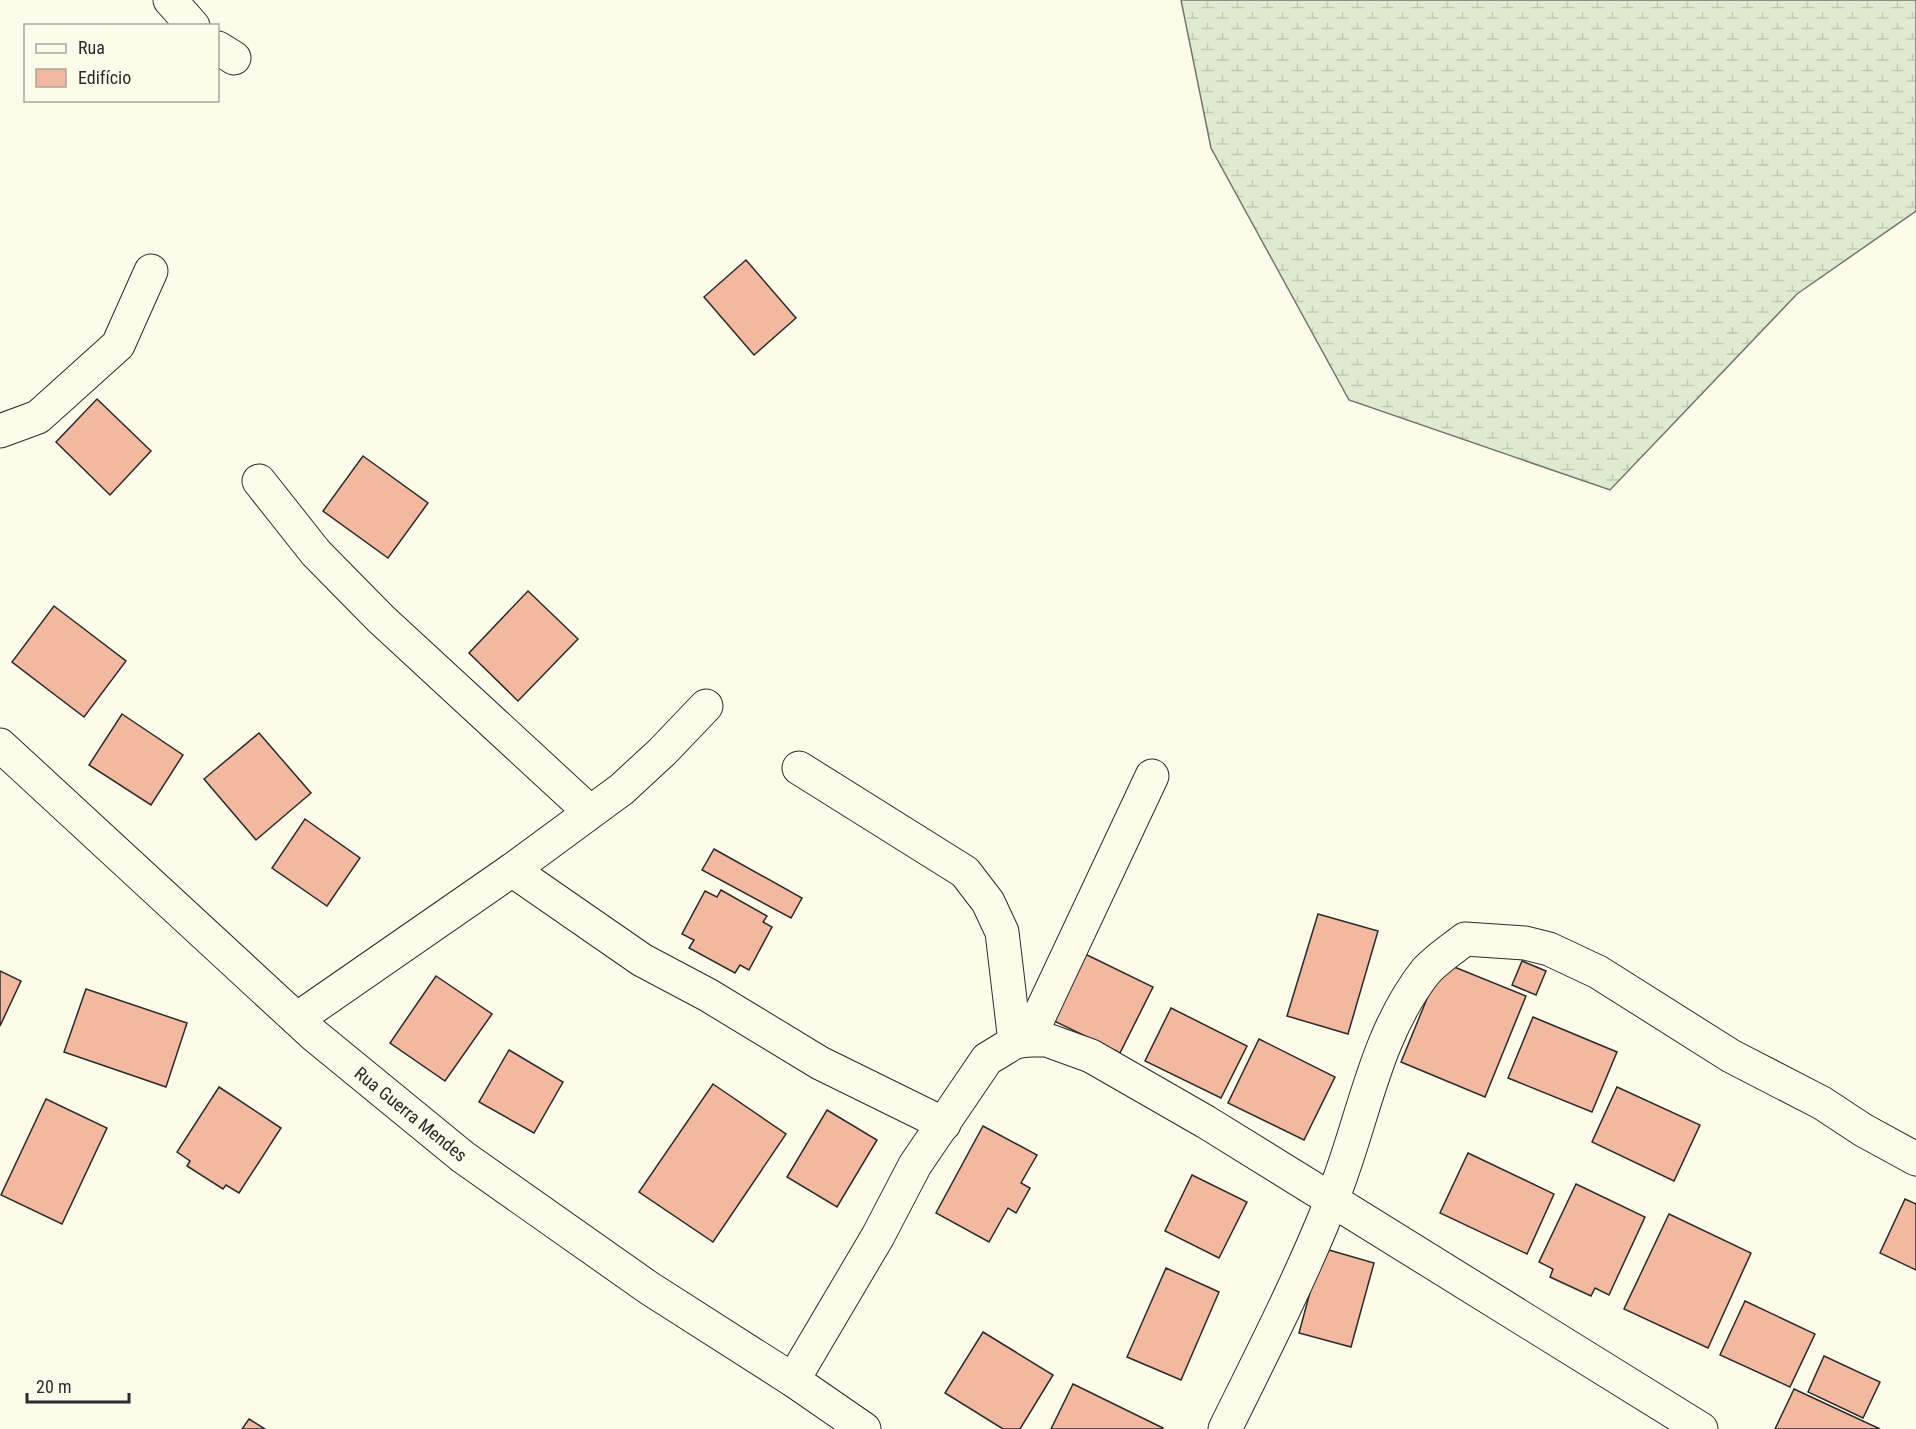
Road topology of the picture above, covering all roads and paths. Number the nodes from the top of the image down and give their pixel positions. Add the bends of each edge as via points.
1 (170, 0) edge
2 (191, 24) edge
3 (151, 272) dead end
4 (0, 431) edge
5 (260, 481) dead end
6 (706, 706) dead end
7 (0, 745) edge
8 (799, 768) dead end
9 (1152, 776) dead end
10 (590, 812) junction
11 (512, 870) junction
12 (297, 1019) junction
13 (1022, 1041) junction
14 (944, 1124) junction
15 (1916, 1159) edge
16 (1332, 1200) junction
17 (793, 1380) junction
18 (864, 1429) edge
19 (1225, 1429) edge
20 (1701, 1429) edge

1 - 2 street
3 - 4 street via 118,345 38,417
5 - 10 street via 316,553 381,619
6 - 10 street via 622,789
7 - 12 street, Rua Guerra Mendes
8 - 13 street via 965,872 988,902 1002,932
9 - 13 street
10 - 11 street
11 - 12 street
11 - 14 street via 642,960 820,1063
12 - 17 street, Rua Guerra Mendes via 463,1157 649,1288
13 - 14 street via 987,1059
13 - 16 street via 1047,1040 1091,1056
14 - 17 street via 915,1165
15 - 16 street via 1822,1103 1731,1056 1598,972 1541,947 1465,939 1427,970 1381,1050
16 - 19 street via 1289,1300
16 - 20 street
17 - 18 street, Rua Guerra Mendes

